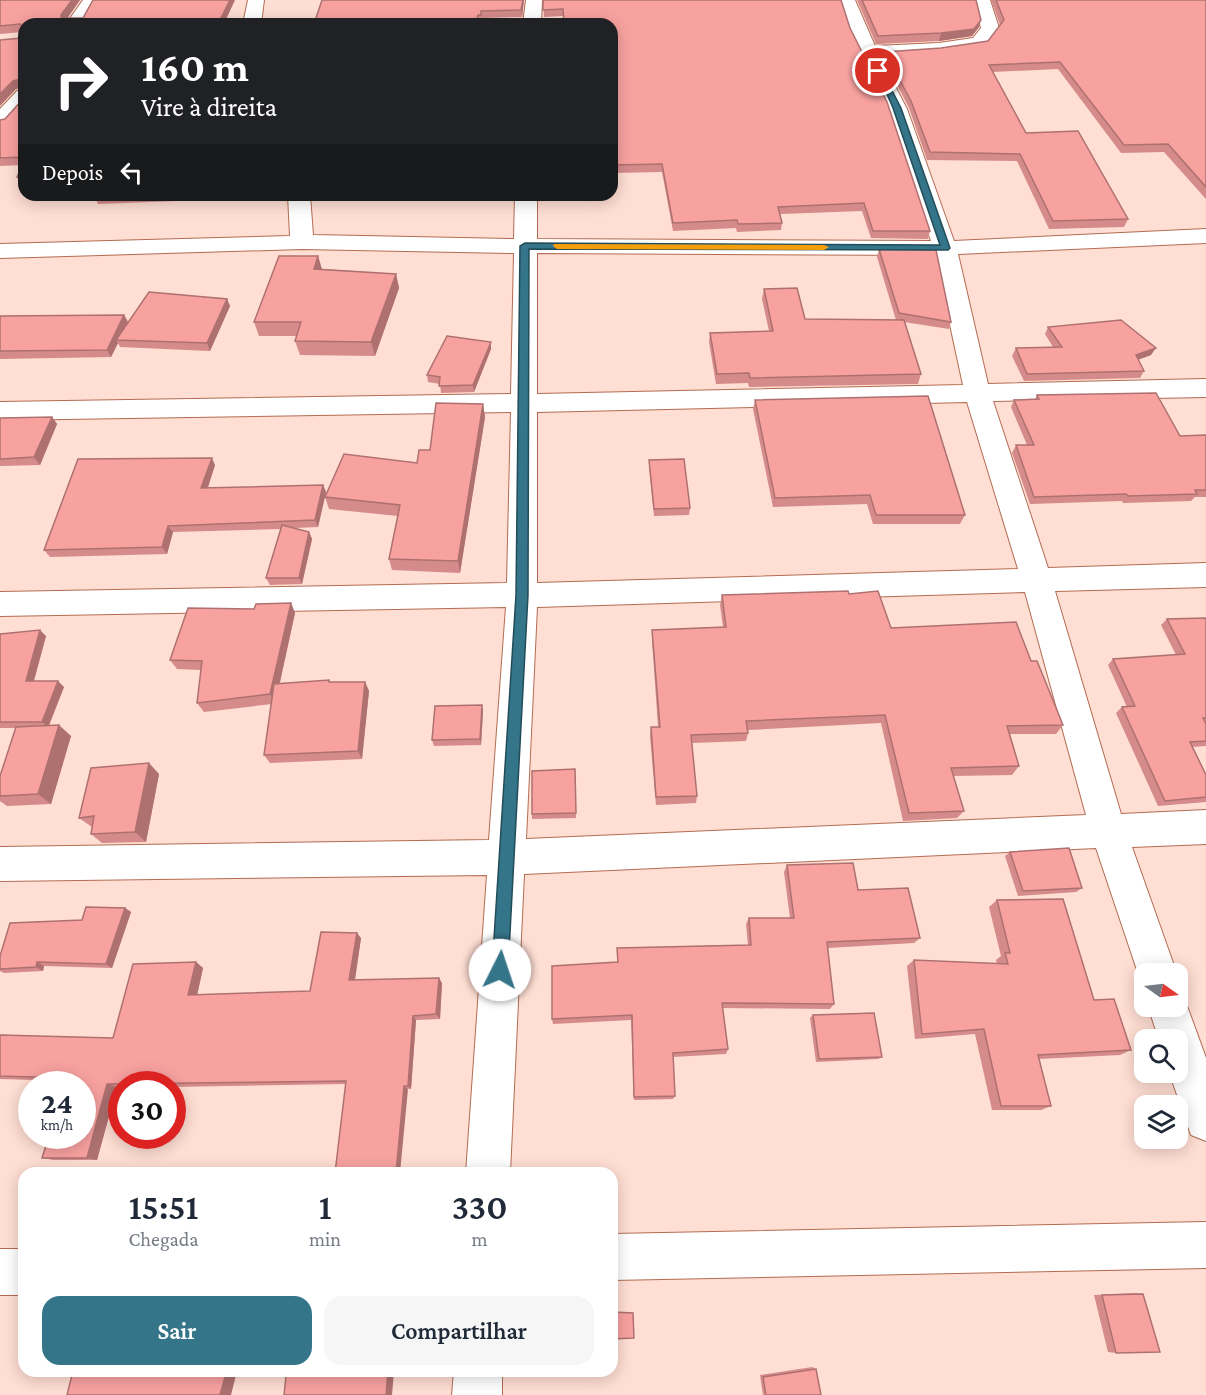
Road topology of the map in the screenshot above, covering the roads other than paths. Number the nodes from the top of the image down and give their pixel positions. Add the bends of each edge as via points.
1 (92, 0) edge
2 (256, 0) edge
3 (534, 0) edge
4 (847, 0) edge
5 (982, 0) edge
6 (79, 18) edge
7 (253, 18) edge
8 (532, 18) edge
9 (869, 52) junction
10 (18, 102) edge
11 (0, 121) edge
12 (299, 201) edge
13 (526, 201) edge
14 (1206, 236) edge
15 (302, 242) junction
16 (525, 246) junction
17 (945, 248) junction
18 (0, 250) edge
19 (1206, 388) edge
20 (978, 394) junction
21 (524, 404) junction
22 (0, 411) edge
23 (1206, 575) edge
24 (1037, 580) junction
25 (522, 595) junction
26 (0, 604) edge
27 (1206, 827) edge
28 (1108, 830) junction
29 (507, 857) junction
30 (0, 864) edge
31 (1153, 963) edge
32 (1172, 1017) edge
33 (1206, 1120) edge
34 (488, 1167) edge
35 (1206, 1245) edge
36 (618, 1257) edge
37 (0, 1272) edge
38 (18, 1272) edge
39 (478, 1377) edge
40 (477, 1395) edge

1 - 6 street
2 - 7 street
3 - 8 street
4 - 9 street
5 - 9 street via 990,28 978,42
9 - 17 street via 897,108
10 - 11 street
12 - 15 street
13 - 16 street
14 - 17 street
15 - 16 street
15 - 18 street
16 - 17 street
16 - 21 street
17 - 20 street
19 - 20 street
20 - 21 street
20 - 24 street
21 - 22 street
21 - 25 street
23 - 24 street
24 - 25 street
24 - 28 street
25 - 26 street
25 - 29 street
27 - 28 street
28 - 29 street
28 - 31 street
29 - 30 street
29 - 34 street
32 - 33 street
35 - 36 street
37 - 38 street
39 - 40 street

